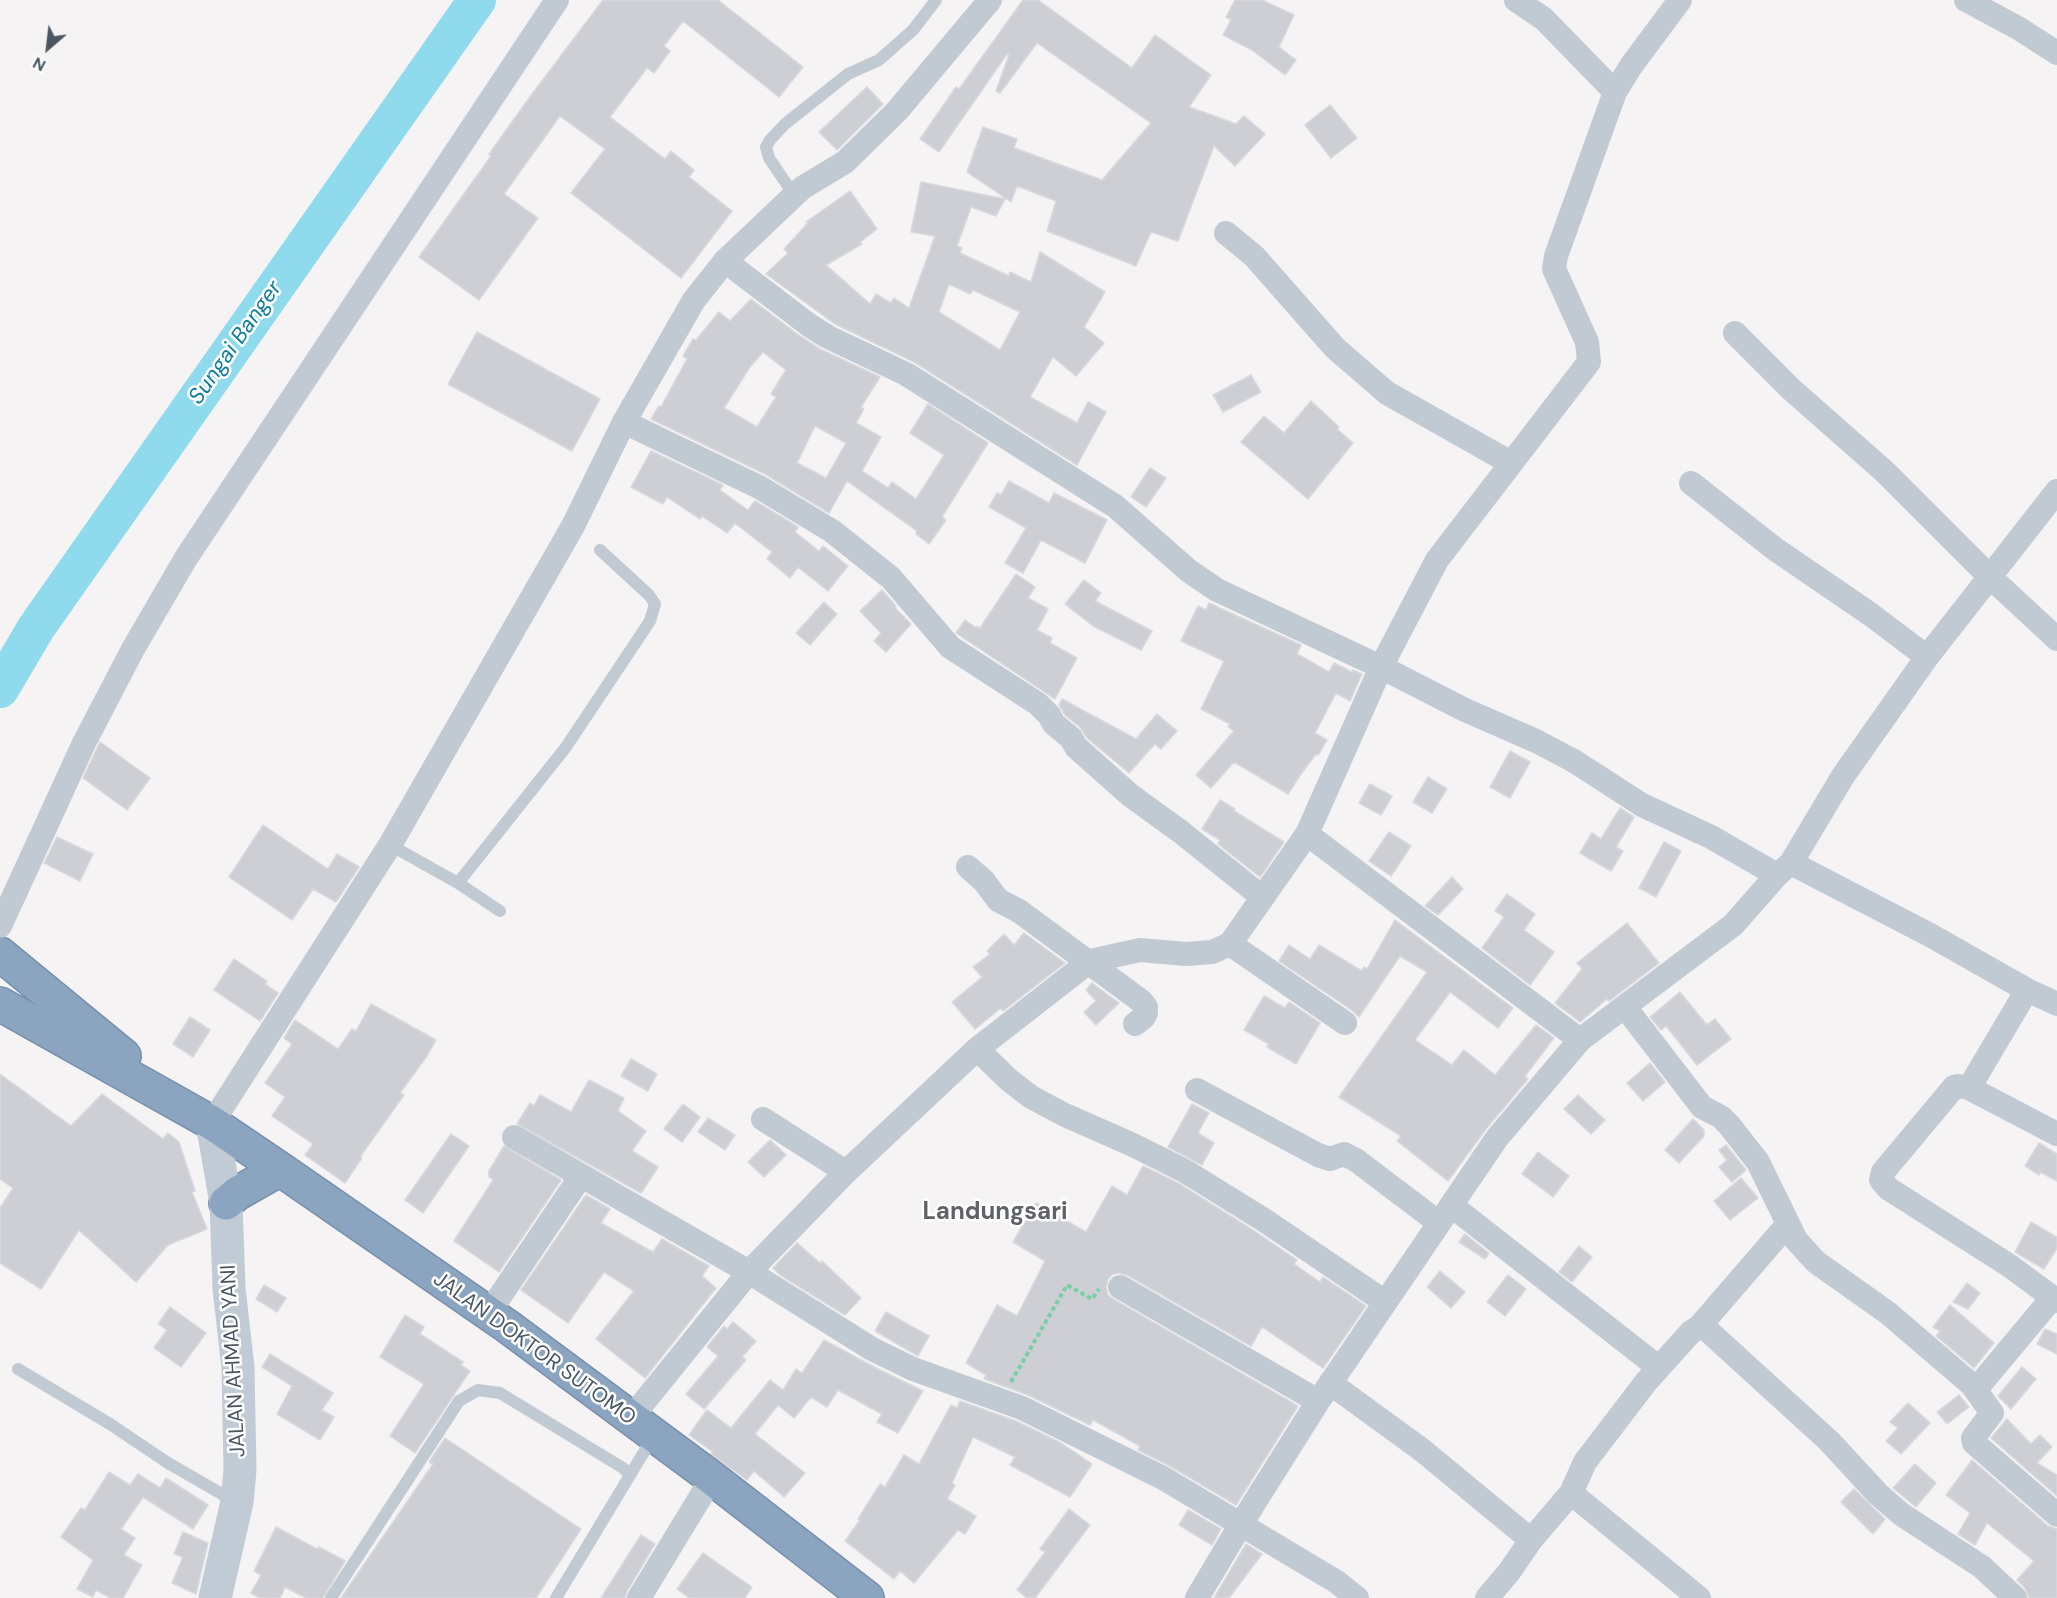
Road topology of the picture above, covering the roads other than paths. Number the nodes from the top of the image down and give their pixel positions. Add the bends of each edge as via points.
1 (557, 0) edge
2 (936, 0) edge
3 (990, 0) edge
4 (1516, 0) edge
5 (1680, 0) edge
6 (1966, 0) edge
7 (2057, 53) edge
8 (1615, 92) junction
9 (794, 195) junction
10 (1226, 232) dead end
11 (725, 261) junction
12 (1735, 333) dead end
13 (624, 422) junction
14 (1511, 463) junction
15 (1691, 483) dead end
16 (2055, 497) edge
17 (600, 550) dead end
18 (1990, 577) junction
19 (2057, 639) edge
20 (1927, 657) junction
21 (1381, 667) junction
22 (1306, 834) junction
23 (390, 845) junction
24 (968, 867) dead end
25 (1784, 869) junction
26 (458, 883) junction
27 (1262, 897) junction
28 (500, 911) dead end
29 (0, 926) edge
30 (1230, 944) junction
31 (0, 954) edge
32 (1090, 961) junction
33 (2027, 990) junction
34 (0, 1004) edge
35 (2057, 1004) edge
36 (1624, 1007) junction
37 (1345, 1023) dead end
38 (1135, 1024) dead end
39 (1580, 1040) junction
40 (977, 1049) junction
41 (1969, 1088) junction
42 (1197, 1090) dead end
43 (202, 1118) junction
44 (763, 1119) dead end
45 (2057, 1134) edge
46 (514, 1137) dead end
47 (280, 1169) junction
48 (846, 1172) junction
49 (581, 1176) junction
50 (226, 1203) junction
51 (1445, 1215) junction
52 (1787, 1225) junction
53 (749, 1272) junction
54 (1120, 1287) road end
55 (2055, 1299) edge
56 (1385, 1302) junction
57 (488, 1314) junction
58 (1699, 1327) junction
59 (1658, 1367) junction
60 (18, 1369) dead end
61 (1972, 1385) junction
62 (1324, 1392) junction
63 (642, 1426) junction
64 (629, 1474) junction
65 (712, 1478) junction
66 (1571, 1493) junction
67 (237, 1502) junction
68 (2057, 1515) edge
69 (1241, 1524) junction
70 (1531, 1540) junction
71 (215, 1598) edge
72 (331, 1598) edge
73 (556, 1598) edge
74 (639, 1598) edge
75 (867, 1598) edge
76 (1197, 1598) edge
77 (1357, 1598) edge
78 (1487, 1598) edge
79 (1699, 1598) edge
80 (2015, 1598) edge

1 - 29 street via 186,558 84,743
2 - 9 lane via 913,30 879,60 848,74 770,140 766,147 769,158
3 - 9 street via 889,118 845,162
4 - 8 street via 1550,24
5 - 8 street
6 - 7 street
8 - 14 street via 1554,269 1587,342 1589,362
9 - 11 street
10 - 14 street via 1254,256 1335,348 1387,393
11 - 13 street via 694,300
11 - 21 street via 819,331 906,374 1115,506 1189,571 1217,590
12 - 18 street via 1792,390 1884,471
13 - 23 street via 573,526
13 - 27 street via 759,487 832,531 891,578 950,647 1038,704 1076,747 1130,795
14 - 21 street via 1437,560
15 - 20 street via 1775,549
16 - 18 street
17 - 26 lane via 649,595 655,604 650,621 566,747
18 - 19 street
18 - 20 street
20 - 25 street via 1843,776
21 - 22 street
21 - 25 street via 1574,761 1642,805
22 - 27 street
22 - 39 street
23 - 26 lane
23 - 43 street
24 - 32 street via 998,900
25 - 33 street via 1930,935
25 - 36 street via 1733,925
26 - 28 lane
27 - 30 street
30 - 32 street via 1212,952 1140,950
30 - 37 street
31 - 43 highway, JALAN DOKTOR SUTOMO
32 - 38 street via 1146,1007 1144,1017
32 - 40 street
33 - 35 street
33 - 41 street
34 - 43 highway, JALAN DOKTOR SUTOMO
36 - 39 street
36 - 52 street via 1702,1107 1729,1125 1758,1162
39 - 51 street via 1497,1138
40 - 48 street
40 - 56 street via 1031,1097 1185,1171
41 - 45 street
41 - 55 street via 1954,1087 1883,1172 1881,1180
42 - 51 street via 1318,1155 1330,1159 1344,1154 1356,1160
43 - 47 highway, JALAN DOKTOR SUTOMO
43 - 50 street, JALAN AHMAD YANI
44 - 48 street
46 - 49 street
47 - 50 highway
47 - 57 highway, JALAN DOKTOR SUTOMO
48 - 53 street
49 - 53 street
49 - 57 street
50 - 67 street, JALAN AHMAD YANI via 229,1288 238,1368
51 - 56 street
51 - 59 street
52 - 58 street
52 - 61 street via 1816,1262 1888,1313
53 - 63 street
53 - 69 street via 872,1349 941,1380 1000,1398 1163,1478
54 - 62 street
55 - 61 street via 1982,1382 1977,1387
56 - 62 street
57 - 63 highway, JALAN DOKTOR SUTOMO
58 - 59 street
58 - 80 street via 1714,1335 1829,1441 1901,1514 1982,1567
59 - 66 street via 1585,1462
60 - 67 lane
61 - 68 street via 1992,1413 1973,1438 1974,1443
62 - 69 street
62 - 70 street via 1422,1450
63 - 64 lane
63 - 65 highway, JALAN DOKTOR SUTOMO
64 - 72 lane via 500,1393 478,1390 459,1401
64 - 73 lane
65 - 74 street
65 - 75 highway, JALAN DOKTOR SUTOMO
66 - 70 street
66 - 79 street
67 - 71 street, JALAN AHMAD YANI
69 - 76 street
69 - 77 street
70 - 78 street

